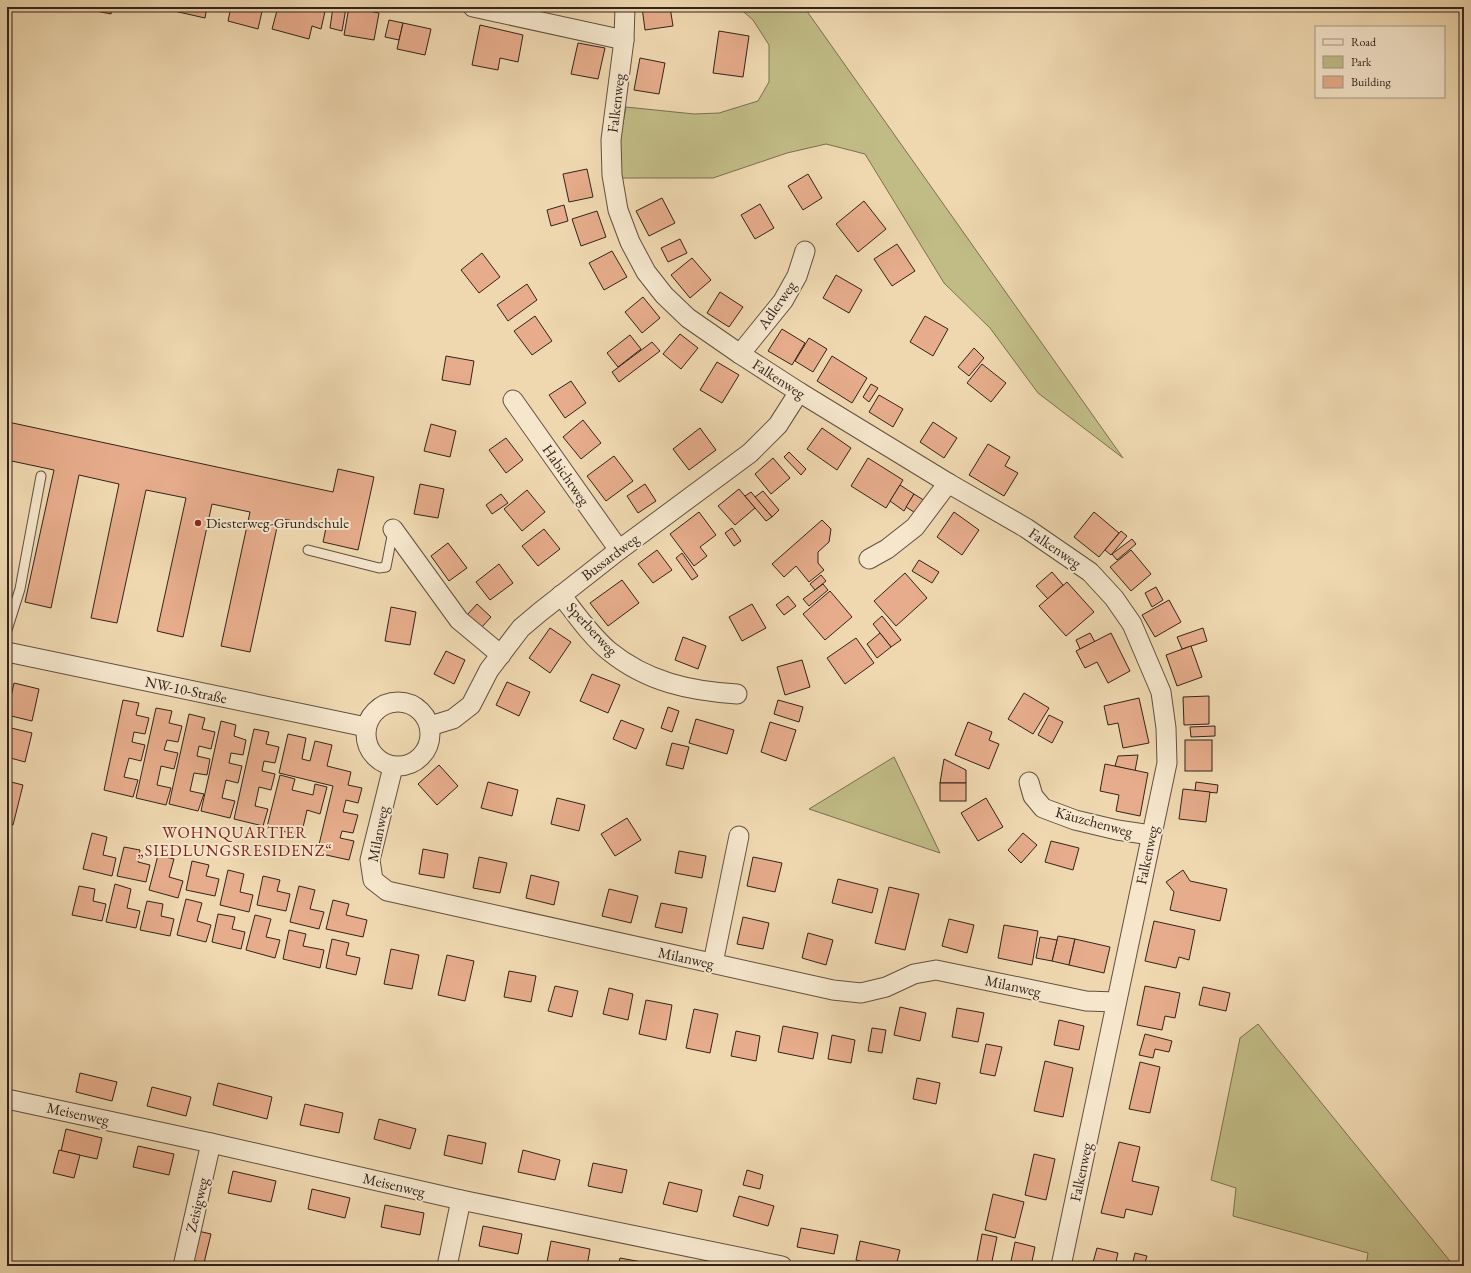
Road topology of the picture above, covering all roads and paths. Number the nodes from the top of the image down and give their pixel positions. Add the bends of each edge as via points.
1 (474, 7) edge
2 (625, 7) edge
3 (624, 40) junction
4 (805, 251) dead end
5 (740, 354) junction
6 (799, 392) junction
7 (513, 400) dead end
8 (41, 476) dead end
9 (948, 483) junction
10 (393, 530) joint
11 (308, 550) dead end
12 (619, 550) junction
13 (869, 559) dead end
14 (560, 595) junction
15 (7, 630) edge
16 (7, 652) edge
17 (501, 655) junction
18 (738, 694) dead end
19 (430, 726) junction
20 (366, 727) junction
21 (393, 767) junction
22 (1029, 782) dead end
23 (739, 836) dead end
24 (1151, 836) junction
25 (713, 963) junction
26 (1116, 1002) junction
27 (7, 1099) edge
28 (211, 1143) junction
29 (461, 1200) junction
30 (760, 1263) edge
31 (183, 1266) edge
32 (447, 1266) edge
33 (782, 1266) edge
34 (1061, 1266) edge

1 - 3 street
2 - 3 street, Falkenweg
3 - 5 street, Falkenweg via 611,140 612,175 618,210 633,248 646,272 664,295 688,318
4 - 5 street, Adlerweg via 797,276 783,301
5 - 6 street, Falkenweg
6 - 9 street, Falkenweg
6 - 12 street, Bussardweg via 778,425 750,453
7 - 12 street, Habichtweg
8 - 15 lane via 20,589
9 - 13 street via 915,527 887,549
9 - 24 street, Falkenweg via 1026,528 1090,572 1114,598 1132,624 1161,692 1166,728 1167,763
10 - 11 lane via 386,567 379,568
10 - 17 street via 459,620
12 - 14 street, Bussardweg
14 - 17 street, Bussardweg via 521,628
14 - 18 street, Sperberweg via 608,650 626,663 653,678 680,687
16 - 20 street, NW-10-Straße
17 - 19 street, Bussardweg via 489,670 471,705 453,719
19 - 20 street via 423,713 411,704 397,701 383,705 372,714
19 - 21 street via 430,739 426,751 418,761 406,766
20 - 21 street via 366,741 371,753 380,762
21 - 25 street, Milanweg via 370,860 373,880 387,891
22 - 24 street, Käuzchenweg via 1033,796 1043,808 1075,820
23 - 25 street
24 - 26 street, Falkenweg
25 - 26 street, Milanweg via 833,990 860,993 886,987 914,974 936,970 1086,1001
26 - 34 street, Falkenweg
27 - 28 street, Meisenweg
28 - 29 street, Meisenweg
28 - 31 street, Zeisigweg
29 - 30 street, Meisenweg
29 - 32 street
30 - 33 street, Meisenweg

